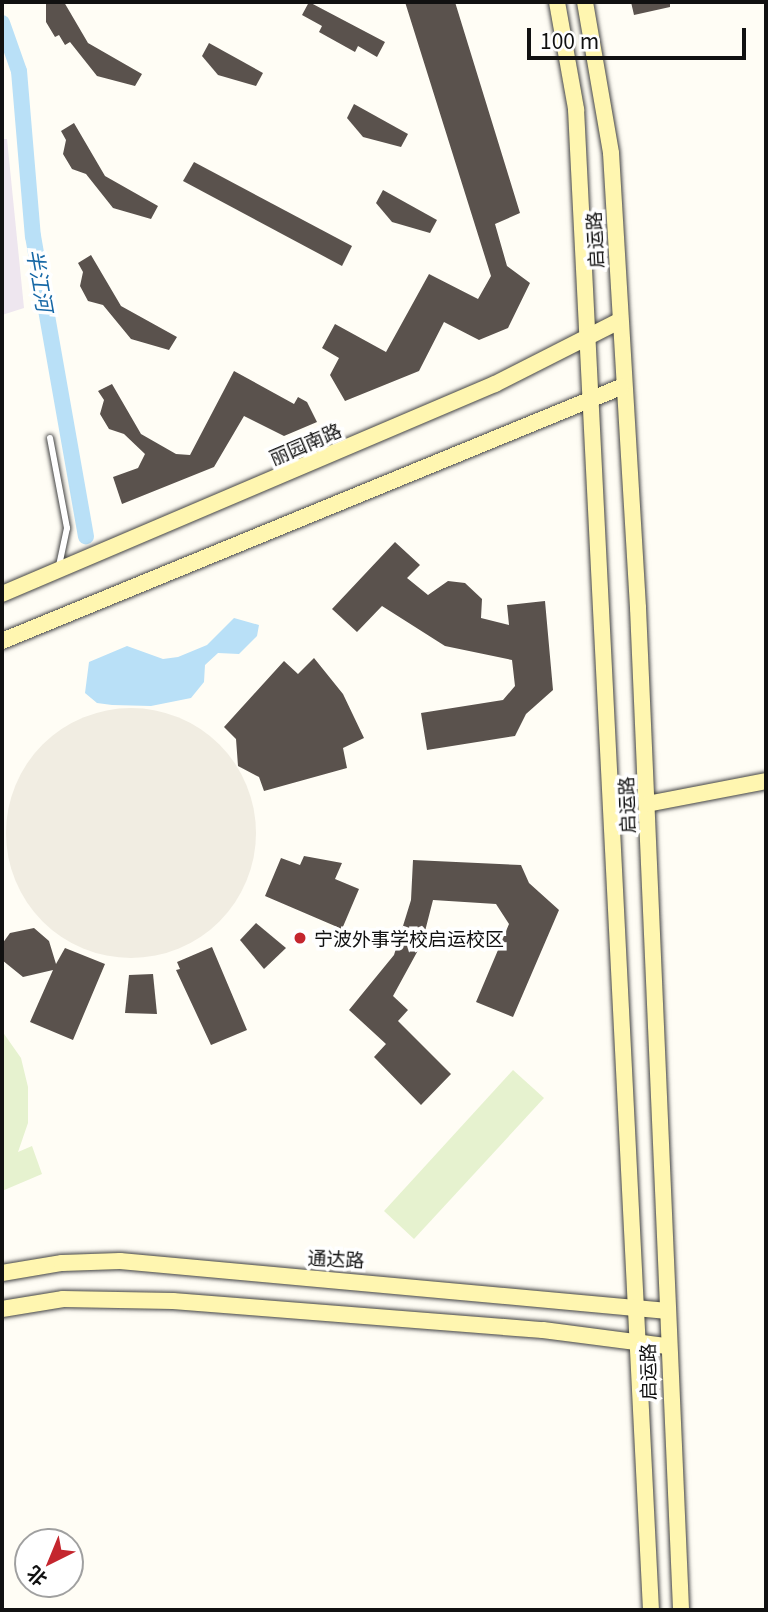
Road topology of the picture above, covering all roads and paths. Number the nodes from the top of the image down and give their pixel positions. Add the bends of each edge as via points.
1 (557, 2) edge
2 (585, 2) edge
3 (619, 321) junction
4 (585, 339) junction
5 (621, 387) junction
6 (588, 401) junction
7 (50, 438) dead end
8 (58, 572) junction
9 (2, 594) edge
10 (2, 641) edge
11 (766, 781) edge
12 (647, 804) junction
13 (2, 1273) edge
14 (633, 1308) junction
15 (2, 1309) edge
16 (668, 1311) junction
17 (636, 1342) junction
18 (667, 1346) junction
19 (651, 1610) edge
20 (681, 1610) edge

1 - 4 main road, 启运路 via 576,109
2 - 3 main road, 启运路 via 611,153
3 - 4 main road, 丽园南路
3 - 5 main road, 启运路
4 - 6 main road, 启运路
4 - 8 main road, 丽园南路 via 495,384
5 - 6 main road
5 - 12 main road, 启运路
6 - 10 main road
6 - 14 main road, 启运路 via 627,1044
7 - 8 lane via 67,528
8 - 9 main road, 丽园南路
11 - 12 main road
12 - 16 main road, 启运路
13 - 14 main road, 通达路 via 62,1263 120,1261
14 - 16 main road, 通达路
14 - 17 main road, 启运路
15 - 17 main road via 63,1299 173,1301
16 - 18 main road, 启运路
17 - 18 main road
17 - 19 main road, 启运路
18 - 20 main road, 启运路

